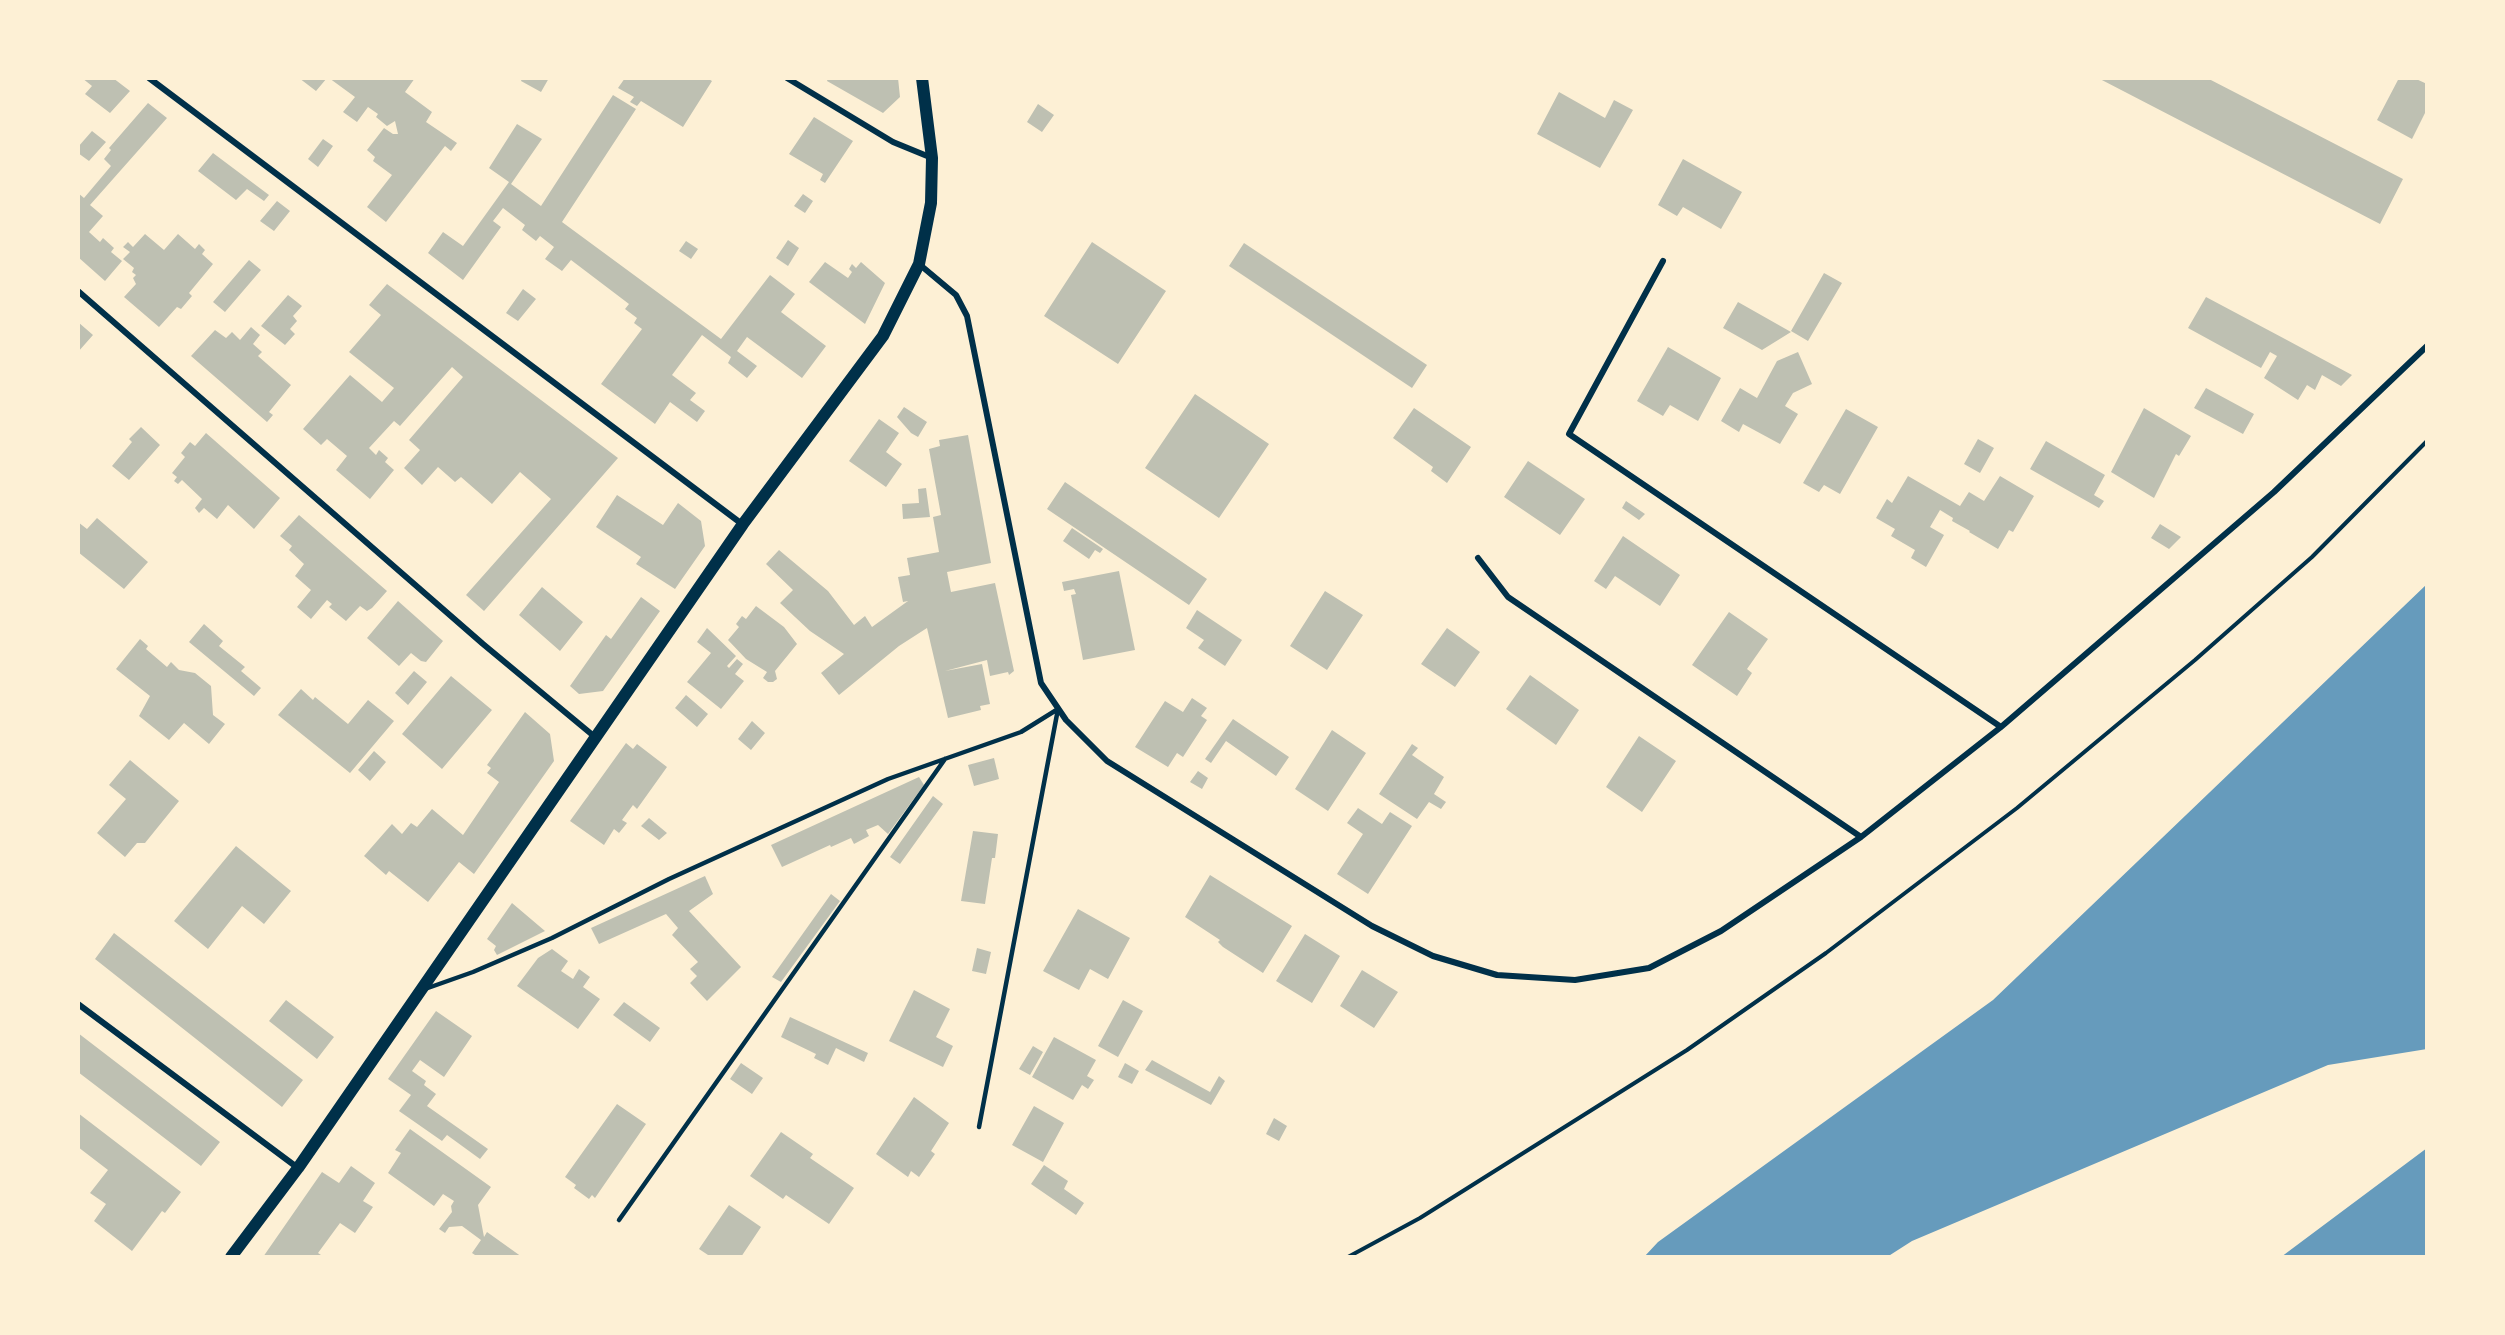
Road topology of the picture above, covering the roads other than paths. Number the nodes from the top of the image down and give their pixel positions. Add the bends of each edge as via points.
1 (149, 78) edge
2 (787, 78) edge
3 (922, 78) edge
4 (932, 158) junction
5 (1663, 261) dead end
6 (919, 264) junction
7 (78, 291) edge
8 (2427, 346) edge
9 (743, 524) junction
10 (1478, 558) dead end
11 (1058, 709) junction
12 (2001, 727) junction
13 (596, 737) junction
14 (945, 759) junction
15 (1861, 837) junction
16 (421, 990) junction
17 (78, 1004) edge
18 (980, 1127) dead end
19 (298, 1168) junction
20 (619, 1220) dead end
21 (231, 1257) edge

1 - 9 street
2 - 4 street via 893,142
3 - 4 main road
4 - 6 main road via 931,203
5 - 12 street via 1569,434
6 - 9 main road via 883,336
6 - 11 street via 956,295 967,316 1041,682
7 - 13 street via 483,644
8 - 12 street via 2274,492
9 - 13 main road
10 - 15 street via 1508,597
11 - 14 lane via 1021,732
11 - 15 street via 1107,761 1372,926 1433,956 1497,975 1575,980 1650,968 1721,931
11 - 18 lane
12 - 15 street
13 - 16 main road
14 - 16 lane via 867,789 669,879 552,938
14 - 20 lane
16 - 19 main road
17 - 19 street
19 - 21 main road

